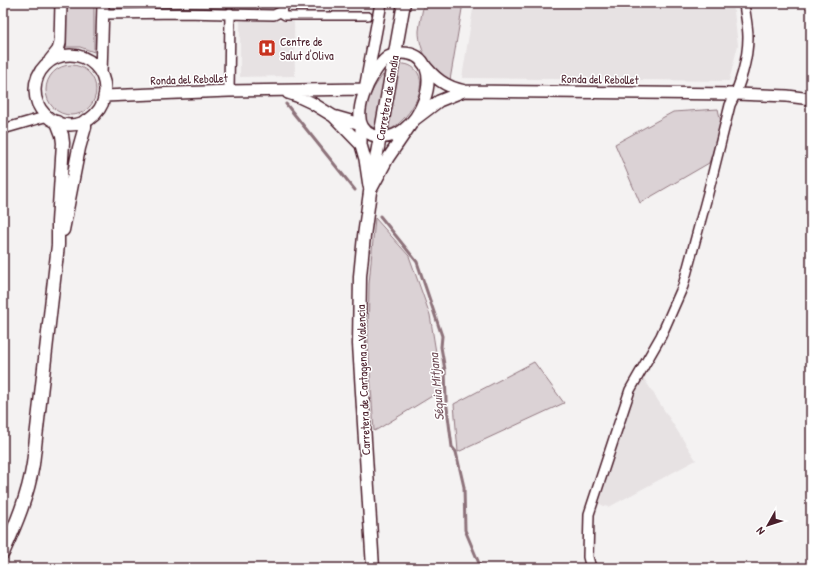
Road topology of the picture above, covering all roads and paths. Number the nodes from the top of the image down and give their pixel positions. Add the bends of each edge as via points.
1 (60, 3) edge
2 (183, 3) edge
3 (283, 3) edge
4 (382, 3) edge
5 (404, 3) edge
6 (744, 3) edge
7 (103, 8) edge
8 (183, 13) junction
9 (230, 13) junction
10 (280, 13) junction
11 (368, 16) dead end
12 (395, 54) junction
13 (49, 62) junction
14 (422, 62) junction
15 (101, 74) junction
16 (365, 89) junction
17 (465, 90) junction
18 (229, 91) junction
19 (275, 91) junction
20 (736, 94) junction
21 (104, 96) junction
22 (811, 99) edge
23 (333, 116) junction
24 (52, 119) junction
25 (414, 120) junction
26 (85, 121) junction
27 (361, 124) junction
28 (3, 129) edge
29 (380, 137) junction
30 (361, 144) junction
31 (370, 192) junction
32 (58, 244) junction
33 (3, 554) edge
34 (373, 568) edge
35 (591, 568) edge

1 - 13 street via 60,44
2 - 8 street
3 - 10 street
4 - 16 street
5 - 12 main road, Carretera de Gandia
6 - 20 street via 747,48
7 - 8 street
7 - 15 street
8 - 9 street
9 - 10 street
9 - 18 street
10 - 11 street via 285,16
12 - 14 street via 408,54
12 - 16 street via 381,64
12 - 29 main road, Carretera de Gandia
13 - 15 street via 67,55 78,56 95,65
13 - 24 street via 42,69 35,89 36,99
14 - 17 street, Ronda del Rebollet via 436,78 451,87
14 - 25 street via 427,78 426,95
15 - 21 street via 105,88
16 - 19 street, Ronda del Rebollet
16 - 27 street
17 - 20 street, Ronda del Rebollet
17 - 25 street, Ronda del Rebollet via 439,101
18 - 19 street, Ronda del Rebollet
18 - 21 street, Ronda del Rebollet
19 - 23 street, Ronda del Rebollet via 297,96
20 - 22 street, Ronda del Rebollet
20 - 35 street via 730,105 683,286 661,336 630,390 589,514 588,550
21 - 26 street via 101,106
23 - 27 street, Ronda del Rebollet
23 - 30 street
24 - 26 street via 66,124
24 - 28 street
24 - 32 main road via 62,135 63,143
25 - 29 street, Ronda del Rebollet via 397,134
25 - 31 street via 388,158
26 - 32 main road via 66,223
27 - 29 street via 369,133
27 - 30 street
29 - 31 main road, Carretera de Gandia
30 - 31 street
31 - 34 main road, Carretera de Cartagena a Valencia via 361,257 359,320
32 - 33 main road via 30,478 20,514

